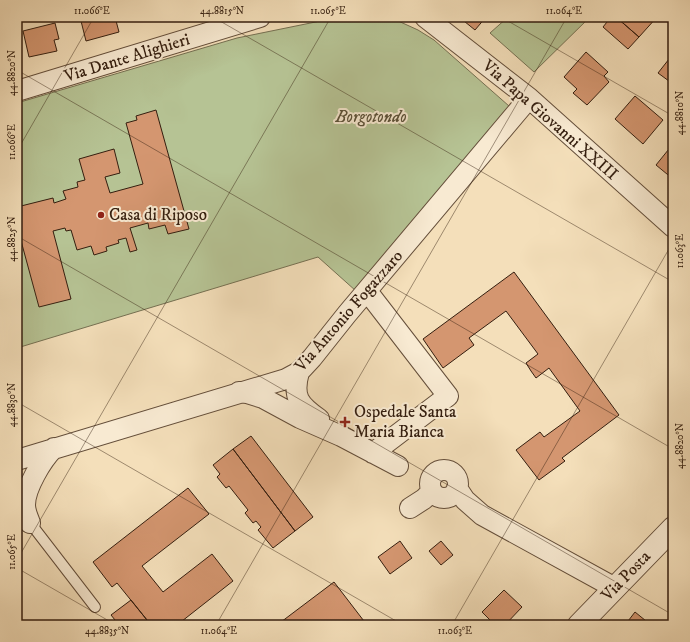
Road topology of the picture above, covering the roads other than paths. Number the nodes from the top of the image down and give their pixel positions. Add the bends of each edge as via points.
1 (260, 17) edge
2 (425, 17) edge
3 (230, 21) edge
4 (17, 91) edge
5 (529, 98) junction
6 (673, 227) edge
7 (367, 291) junction
8 (299, 372) junction
9 (239, 392) junction
10 (341, 436) junction
11 (54, 448) junction
12 (373, 452) junction
13 (25, 457) edge
14 (398, 466) dead end
15 (17, 506) edge
16 (410, 508) dead end
17 (30, 523) junction
18 (673, 528) edge
19 (615, 588) junction
20 (95, 607) dead end
21 (579, 625) edge

1 - 3 street, Via Dante Alighieri
2 - 5 street, Via Papa Giovanni XXIII
3 - 4 street, Via Dante Alighieri
5 - 6 street, Via Papa Giovanni XXIII
5 - 7 street, Via Antonio Fogazzaro
7 - 8 street, Via Antonio Fogazzaro
7 - 12 street via 448,396
8 - 9 street, Via Antonio Fogazzaro via 286,379
8 - 10 street via 296,385 300,404
9 - 10 street via 255,394
9 - 11 street, Via Antonio Fogazzaro
10 - 12 street
11 - 13 street, Via Antonio Fogazzaro
11 - 17 street via 39,467 28,492 25,504
12 - 14 street
15 - 17 lane
16 - 19 street via 424,499 444,492 474,514 482,515
17 - 20 lane
18 - 19 street, Via Posta
19 - 21 street, Via Posta

